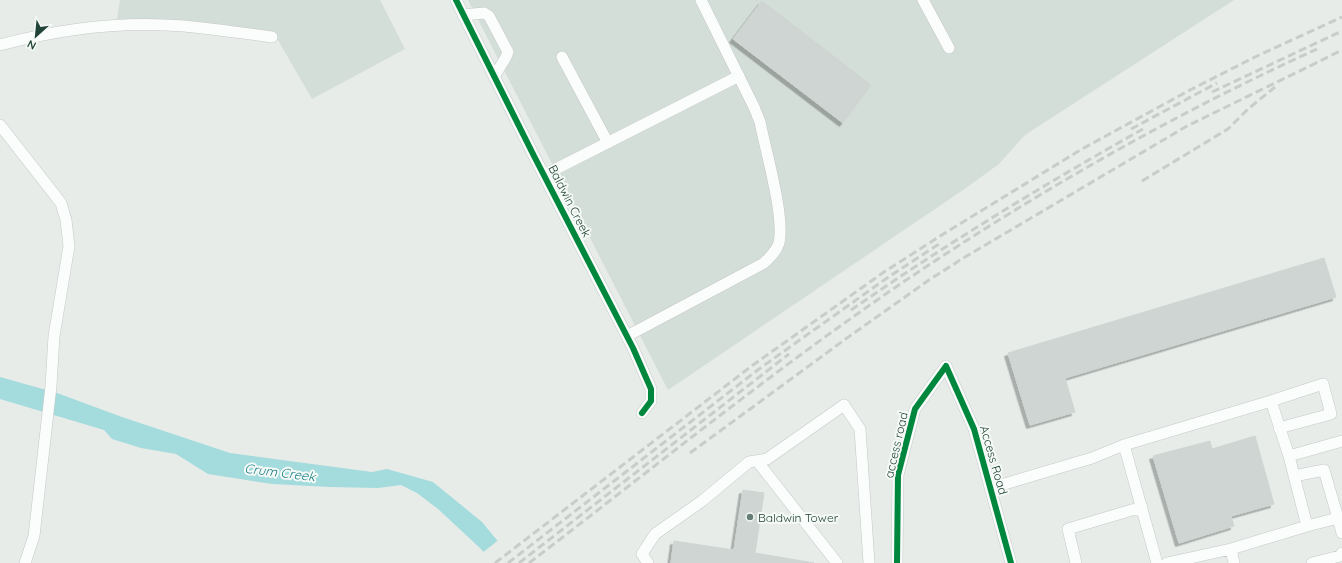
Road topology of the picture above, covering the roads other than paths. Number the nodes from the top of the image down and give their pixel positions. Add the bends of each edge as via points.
1 (456, 0) edge
2 (700, 0) edge
3 (923, 0) edge
4 (463, 15) junction
5 (272, 37) dead end
6 (0, 45) edge
7 (949, 48) dead end
8 (562, 57) dead end
9 (739, 76) junction
10 (494, 77) junction
11 (0, 125) edge
12 (608, 142) junction
13 (544, 175) junction
14 (627, 336) junction
15 (946, 366) joint
16 (1271, 401) junction
17 (642, 413) dead end
18 (1279, 428) junction
19 (1342, 441) edge
20 (1124, 445) junction
21 (1289, 456) junction
22 (757, 461) junction
23 (1294, 476) junction
24 (991, 488) junction
25 (1142, 507) junction
26 (1338, 518) junction
27 (1307, 526) junction
28 (1342, 533) edge
29 (1230, 549) junction
30 (1342, 553) edge
31 (645, 559) edge
32 (25, 563) edge
33 (837, 563) edge
34 (869, 563) edge
35 (897, 563) edge
36 (1011, 563) edge
37 (1076, 563) edge
38 (1157, 563) edge
39 (1167, 563) edge
40 (1234, 563) edge
41 (1312, 563) edge

1 - 4 street, Baldwin Creek
2 - 9 street
3 - 7 street
4 - 10 street, Baldwin Creek
4 - 10 street via 484,13 489,16 508,52
5 - 6 street via 184,26 116,26 42,35
8 - 12 street
9 - 12 street
9 - 14 street via 760,122 781,222 775,253 764,263
10 - 13 street, Baldwin Creek
11 - 32 street via 61,203 69,246 54,336 52,386 34,536
12 - 13 street
13 - 14 street, Baldwin Creek
14 - 17 street, Baldwin Creek via 651,389 651,401
15 - 24 street, Access Road via 974,429
15 - 35 street, access road via 915,409 898,475
16 - 18 street
16 - 18 street via 1323,384 1331,414
16 - 20 street
18 - 21 street
19 - 21 street
20 - 24 street via 1092,458
20 - 25 street
21 - 23 street
22 - 31 street via 749,462 702,501 655,534
22 - 33 street
22 - 34 street via 767,459 844,405 860,429
23 - 26 street via 1324,470
23 - 27 street
24 - 36 street, Access Road
25 - 37 street via 1068,529
25 - 38 street
26 - 27 street
26 - 28 street
27 - 29 street
29 - 39 street
29 - 40 street
30 - 41 street via 1340,556

